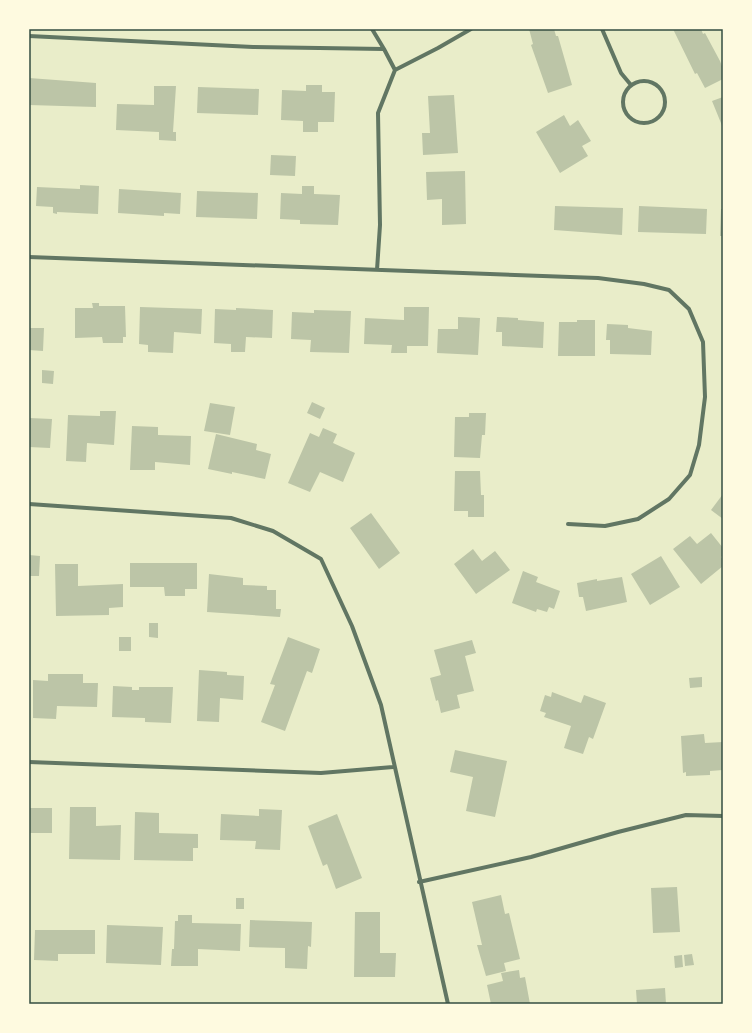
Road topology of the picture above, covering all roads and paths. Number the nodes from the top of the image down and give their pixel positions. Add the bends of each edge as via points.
1 (372, 29) edge
2 (471, 29) edge
3 (602, 29) edge
4 (29, 36) edge
5 (384, 49) junction
6 (395, 70) junction
7 (631, 85) junction
8 (29, 257) edge
9 (377, 270) junction
10 (29, 504) edge
11 (568, 524) dead end
12 (29, 762) edge
13 (393, 767) junction
14 (723, 816) edge
15 (419, 882) junction
16 (448, 1004) edge

1 - 5 street
2 - 6 street
3 - 7 street via 621,74
4 - 5 street via 253,47
5 - 6 street
6 - 9 street via 378,113 380,225
7 - 7 street via 644,81 657,85 661,90 665,103 663,110 654,120 641,123 628,116 622,104 623,96
8 - 9 street
9 - 11 street via 598,278 668,290 689,309 703,342 705,397 699,445 690,475 669,498 638,518 605,526
10 - 13 street via 231,518 273,531 321,559 352,626 381,705
12 - 13 street via 321,773
13 - 15 street
14 - 15 street via 686,815 531,857
15 - 16 street

